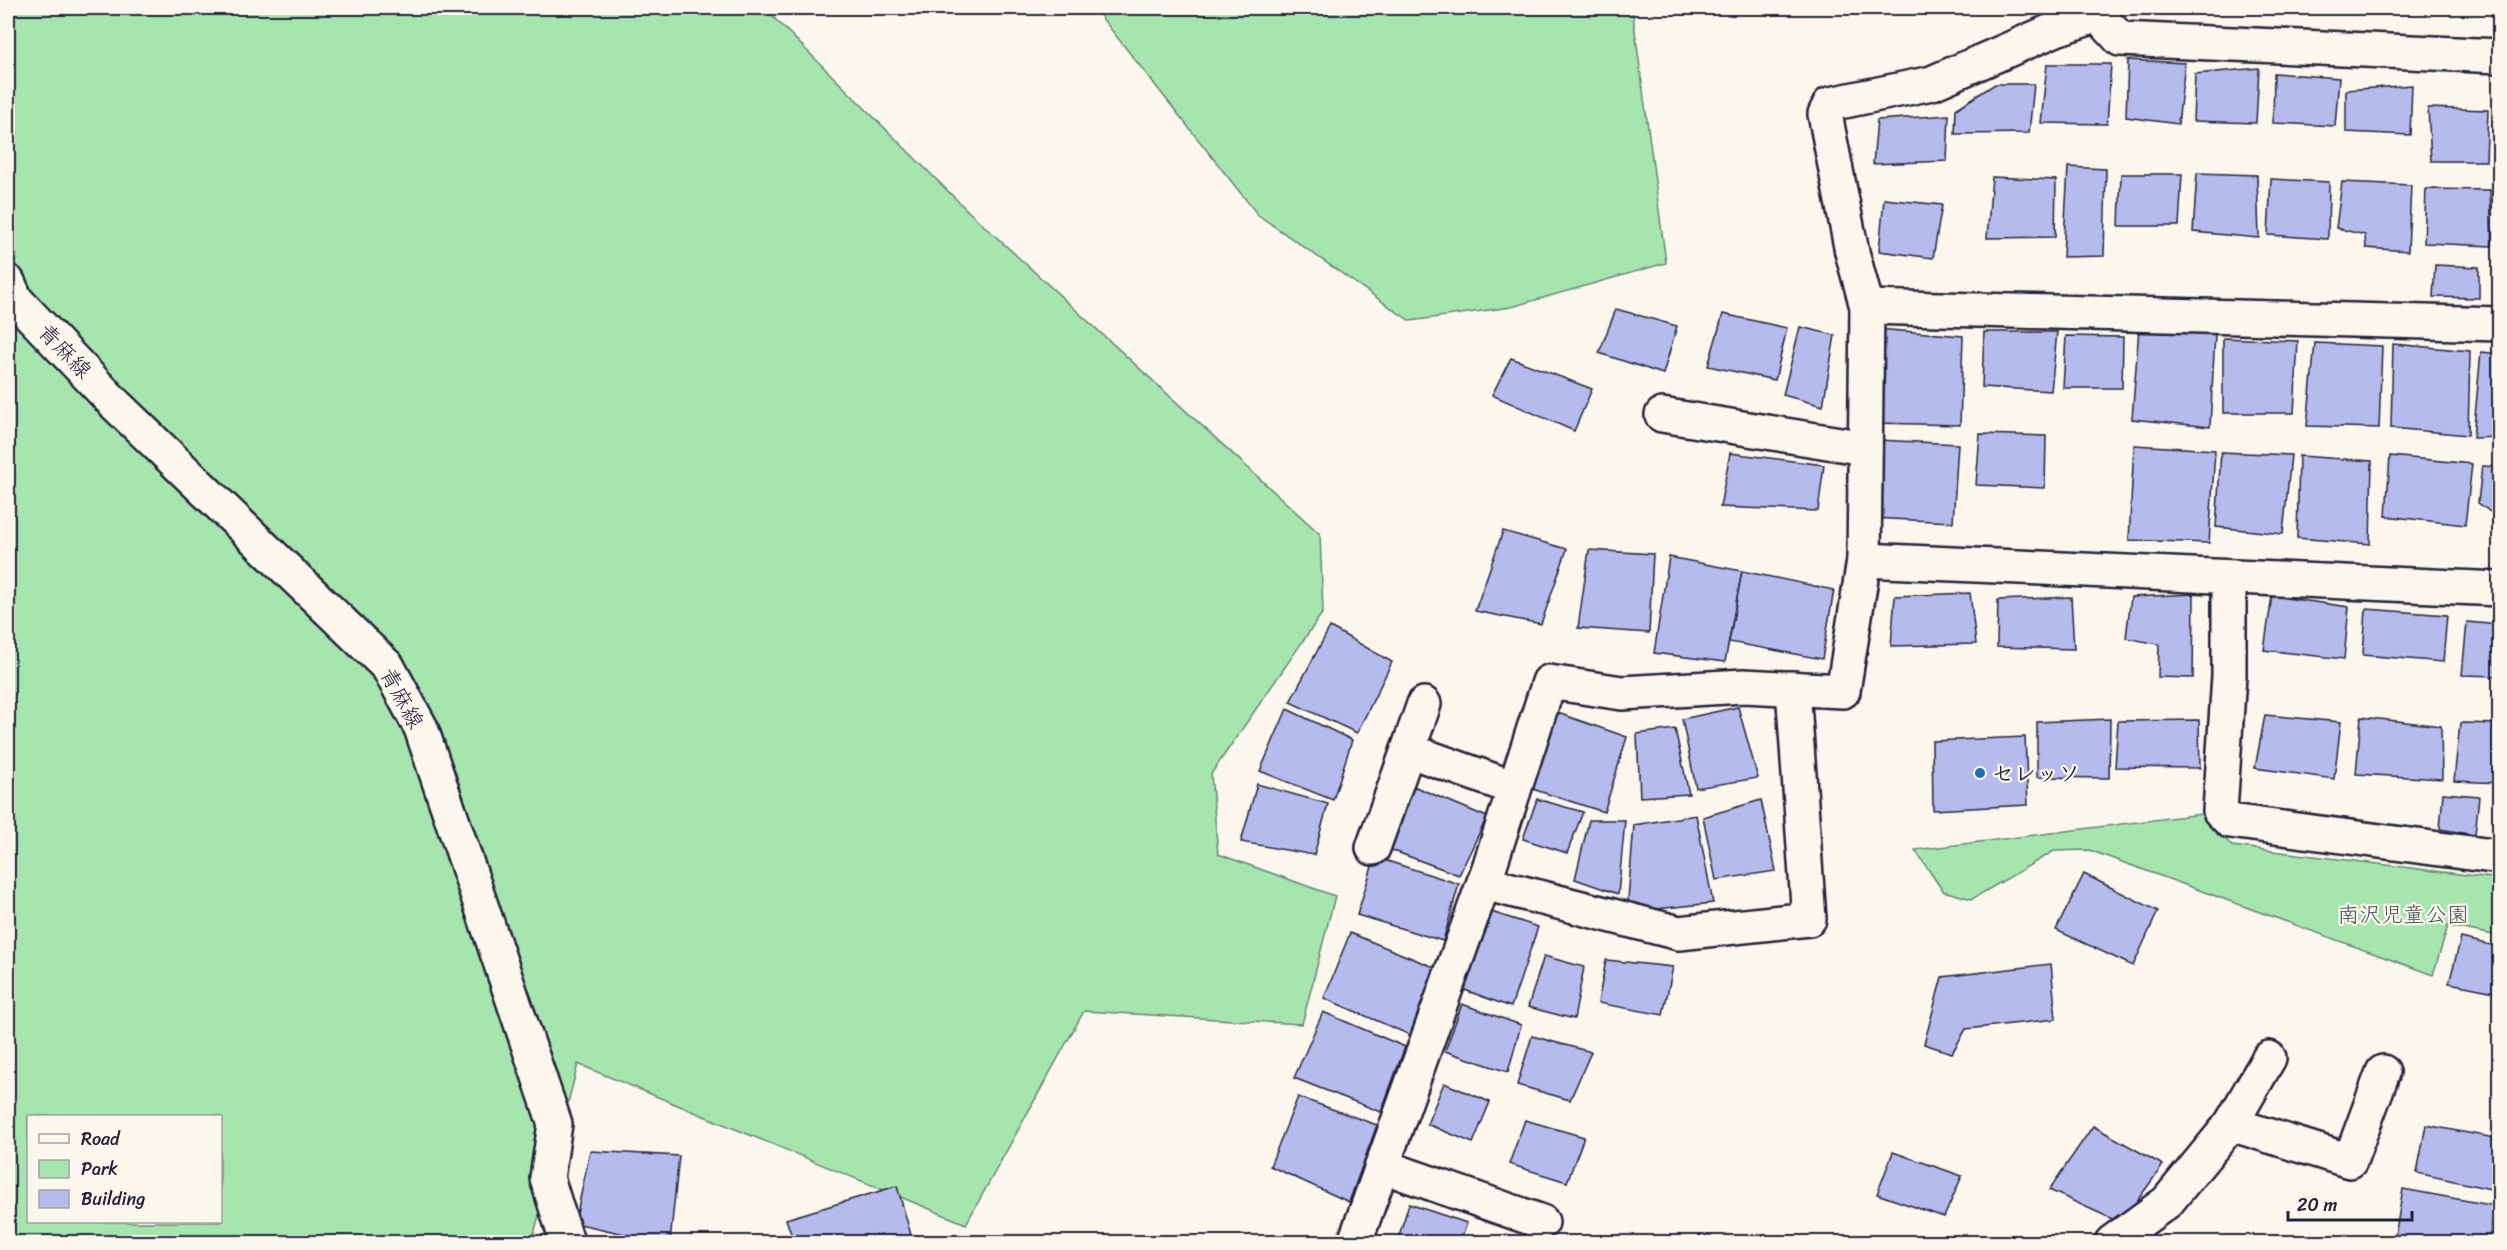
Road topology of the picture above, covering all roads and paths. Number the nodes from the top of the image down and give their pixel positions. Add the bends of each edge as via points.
1 (2100, 11) edge
2 (2499, 56) edge
3 (8, 282) edge
4 (1867, 307) junction
5 (2499, 324) edge
6 (1662, 415) dead end
7 (1865, 448) junction
8 (1864, 560) junction
9 (2229, 577) junction
10 (2499, 589) edge
11 (1793, 688) junction
12 (1424, 704) dead end
13 (1408, 750) junction
14 (1514, 788) junction
15 (1373, 848) dead end
16 (2499, 857) edge
17 (1484, 883) junction
18 (2270, 1058) dead end
19 (2384, 1072) dead end
20 (2231, 1124) junction
21 (1382, 1166) junction
22 (1542, 1222) dead end
23 (567, 1242) edge
24 (1355, 1242) edge
25 (2112, 1242) edge

1 - 2 street via 2120,39
1 - 4 street via 1932,83 1830,104 1825,114
3 - 23 street, 青麻線 via 16,300 115,404 388,667 421,728 555,1124 547,1178
4 - 5 street
4 - 7 street
6 - 7 street
7 - 8 street
8 - 9 street
8 - 11 street via 1843,691
9 - 10 street
9 - 16 street via 2229,676 2220,811 2230,821
11 - 14 street via 1744,686 1622,693 1548,682
11 - 17 street via 1809,920 1679,933
12 - 13 street
13 - 14 street
13 - 15 street
14 - 17 street
17 - 21 street
18 - 20 street
19 - 20 street via 2350,1161
20 - 25 street via 2167,1203
21 - 22 street
21 - 24 street

